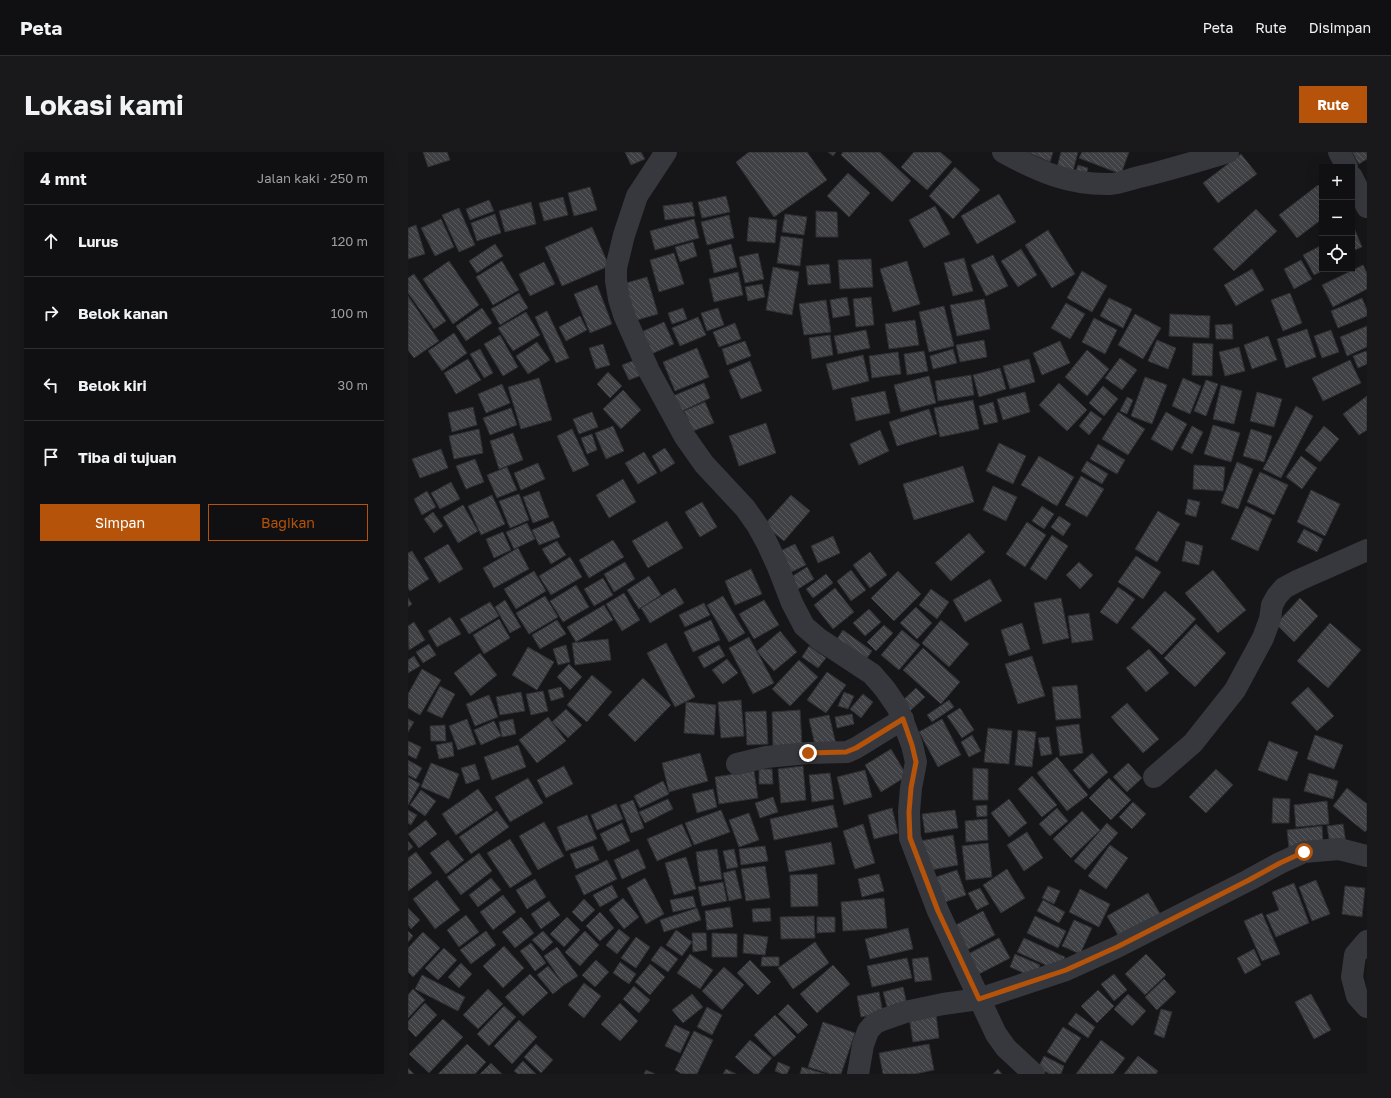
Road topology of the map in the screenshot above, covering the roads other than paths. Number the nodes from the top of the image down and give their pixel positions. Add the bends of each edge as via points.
1 (666, 152) edge
2 (1002, 152) edge
3 (1228, 152) edge
4 (1339, 152) edge
5 (1345, 164) edge
6 (1355, 183) edge
7 (1367, 207) edge
8 (1367, 550) edge
9 (903, 719) junction
10 (737, 764) dead end
11 (1154, 777) dead end
12 (1367, 856) edge
13 (1367, 941) edge
14 (979, 999) junction
15 (1367, 1007) edge
16 (858, 1074) edge
17 (1034, 1074) edge

1 - 9 street via 637,196 616,268 619,299 632,337 686,437 704,464 745,508 757,525 804,626 872,674 885,689
2 - 3 street via 1032,168 1063,179 1111,184
4 - 5 street
6 - 7 street
8 - 11 street via 1284,588 1272,604 1263,638 1235,690 1193,743
9 - 10 street via 846,752 766,757
9 - 14 street via 916,762 909,812 910,838 938,911
12 - 14 street via 1339,849 1304,852 1117,947 1066,970
13 - 15 street via 1355,955 1352,977 1357,996
14 - 16 street via 905,1012 874,1024 868,1031 863,1045
14 - 17 street via 996,1034 1006,1048

